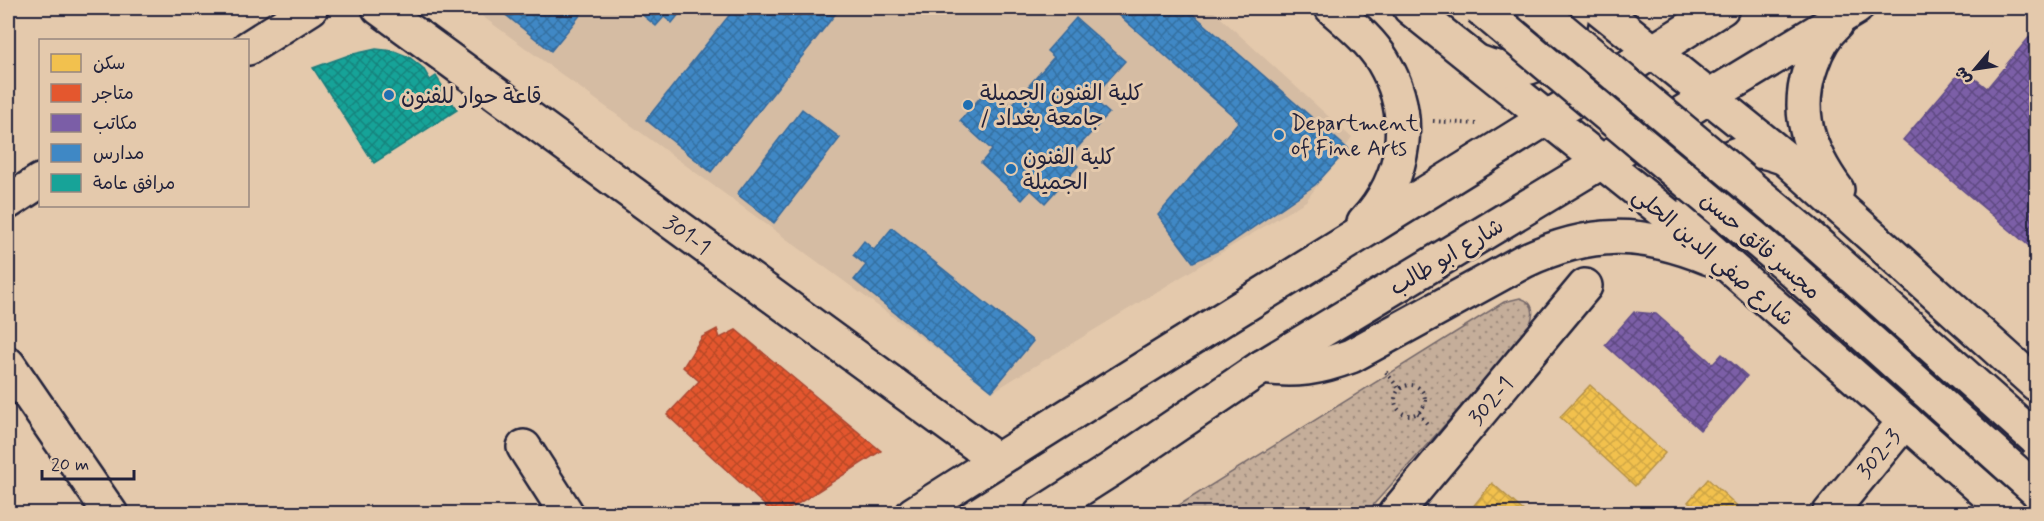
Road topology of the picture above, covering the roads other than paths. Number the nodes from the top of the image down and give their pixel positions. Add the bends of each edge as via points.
1 (311, 8) edge
2 (379, 8) edge
3 (1332, 8) edge
4 (1410, 8) edge
5 (1480, 8) edge
6 (1536, 8) edge
7 (1572, 8) edge
8 (1599, 8) edge
9 (1722, 8) edge
10 (1853, 9) edge
11 (249, 47) edge
12 (1654, 51) junction
13 (1480, 62) junction
14 (1710, 96) junction
15 (1548, 117) junction
16 (1785, 158) junction
17 (1602, 162) junction
18 (39, 182) edge
19 (8, 202) edge
20 (1875, 238) junction
21 (1344, 243) junction
22 (1704, 244) junction
23 (1736, 272) junction
24 (1585, 286) dead end
25 (8, 364) edge
26 (1262, 367) junction
27 (2037, 384) edge
28 (1905, 421) junction
29 (2037, 439) edge
30 (524, 447) dead end
31 (997, 460) junction
32 (2037, 490) edge
33 (111, 513) edge
34 (567, 513) edge
35 (913, 513) edge
36 (1041, 513) edge
37 (1395, 513) edge
38 (1829, 513) edge
39 (2010, 513) edge

1 - 11 main road
2 - 31 main road, 301-1
3 - 21 main road via 1366,39 1382,60 1394,83 1403,135 1400,161 1391,186 1377,209
4 - 13 main road, شارع صفي الدين الحلي
5 - 32 main road, مجسر فائق حسن, bridge via 1783,262
6 - 29 main road, مجسر فائق حسن, bridge via 1806,234
7 - 13 main road via 1564,41 1541,63 1510,71
8 - 12 main road
9 - 12 main road
10 - 14 main road, شارع ابو طالب
10 - 20 main road via 1830,29 1816,52 1803,104 1815,156
12 - 14 main road
12 - 15 main road
13 - 15 main road, شارع صفي الدين الحلي
14 - 16 main road
14 - 17 main road, شارع ابو طالب
15 - 17 main road, شارع صفي الدين الحلي
15 - 21 main road
16 - 20 main road
16 - 22 main road via 1754,150 1738,153 1712,170 1696,198 1695,214
17 - 22 main road, شارع صفي الدين الحلي
17 - 26 main road, شارع ابو طالب
18 - 19 main road
20 - 27 main road
21 - 31 main road
22 - 23 main road, شارع صفي الدين الحلي
23 - 26 main road via 1698,253 1652,240 1583,240 1524,261 1351,356 1309,369
23 - 28 main road, شارع صفي الدين الحلي
24 - 37 main road, 302-1
25 - 33 main road
26 - 36 main road, شارع ابو طالب
28 - 38 main road, 302-3
28 - 39 main road, شارع صفي الدين الحلي
30 - 34 main road
31 - 35 main road

